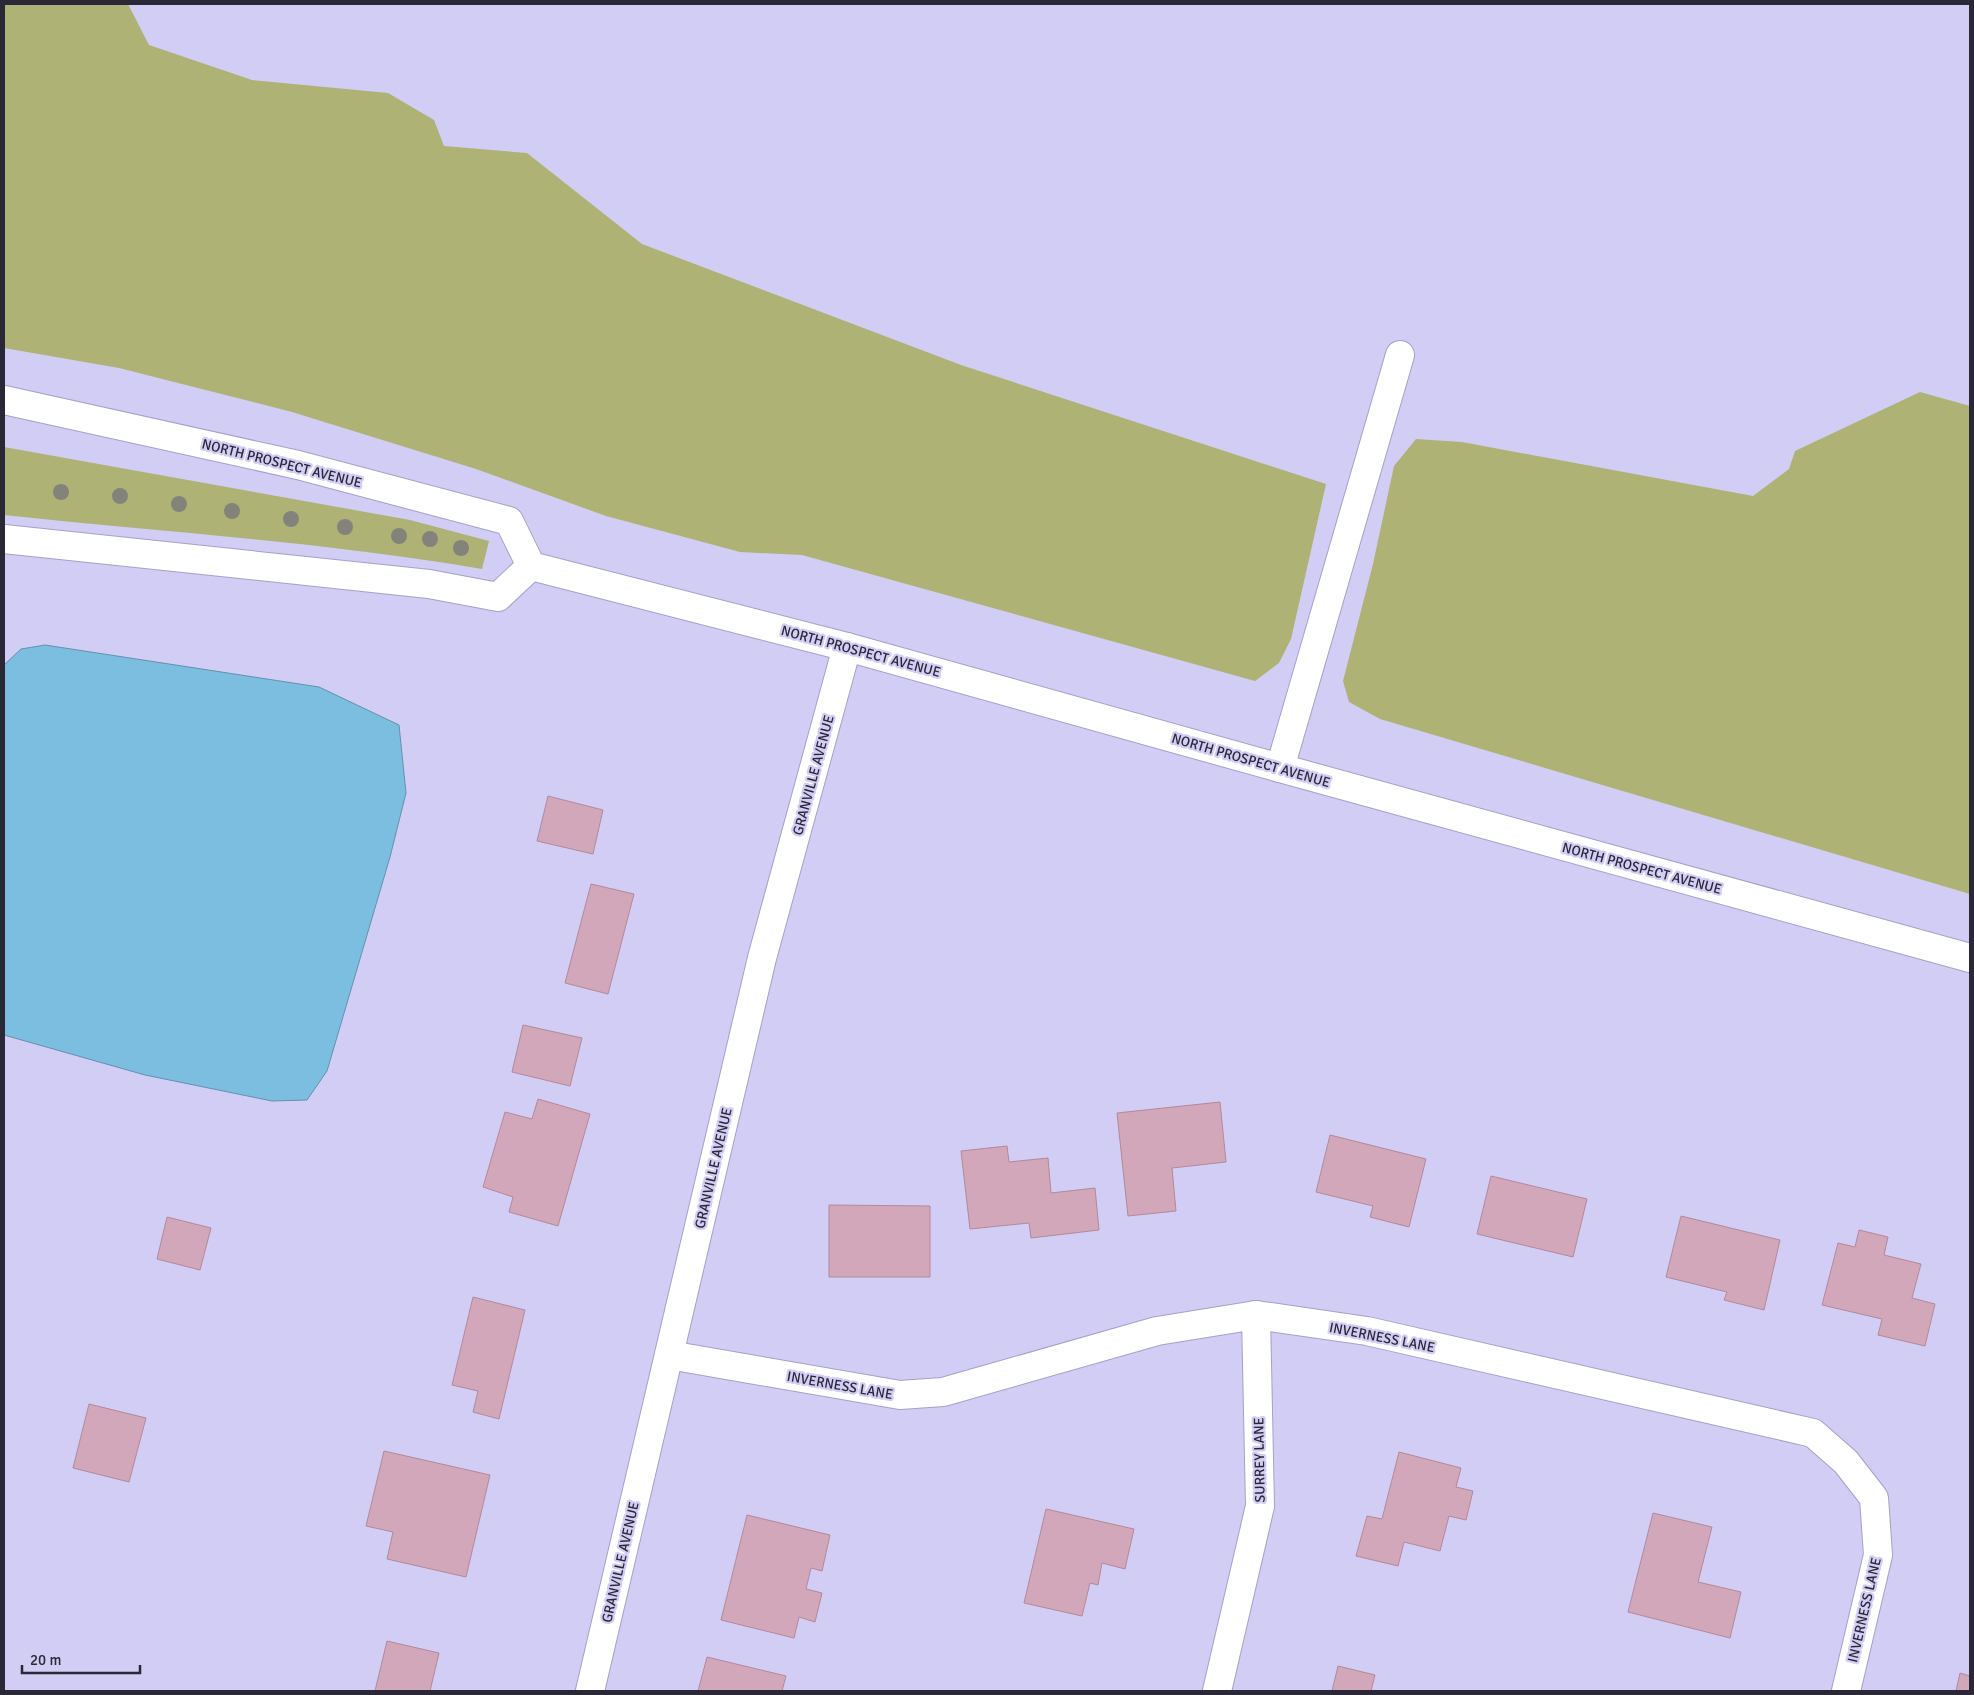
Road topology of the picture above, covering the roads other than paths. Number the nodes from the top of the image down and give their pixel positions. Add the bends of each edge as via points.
1 (1400, 355) dead end
2 (4, 400) edge
3 (4, 539) edge
4 (531, 566) junction
5 (847, 647) junction
6 (1280, 768) junction
7 (1970, 958) edge
8 (1256, 1315) junction
9 (669, 1355) junction
10 (590, 1691) edge
11 (1217, 1691) edge
12 (1846, 1691) edge

1 - 6 street
2 - 4 street, NORTH PROSPECT AVENUE via 298,465 509,521
3 - 4 street via 429,584 498,597
4 - 5 street, NORTH PROSPECT AVENUE
5 - 6 street, NORTH PROSPECT AVENUE
5 - 9 street, GRANVILLE AVENUE via 762,958
6 - 7 street, NORTH PROSPECT AVENUE
8 - 9 street, INVERNESS LANE via 1157,1331 943,1392 900,1395
8 - 11 street, SURREY LANE via 1260,1506
8 - 12 street, INVERNESS LANE via 1367,1331 1813,1433 1846,1462 1874,1498 1878,1555
9 - 10 street, GRANVILLE AVENUE

